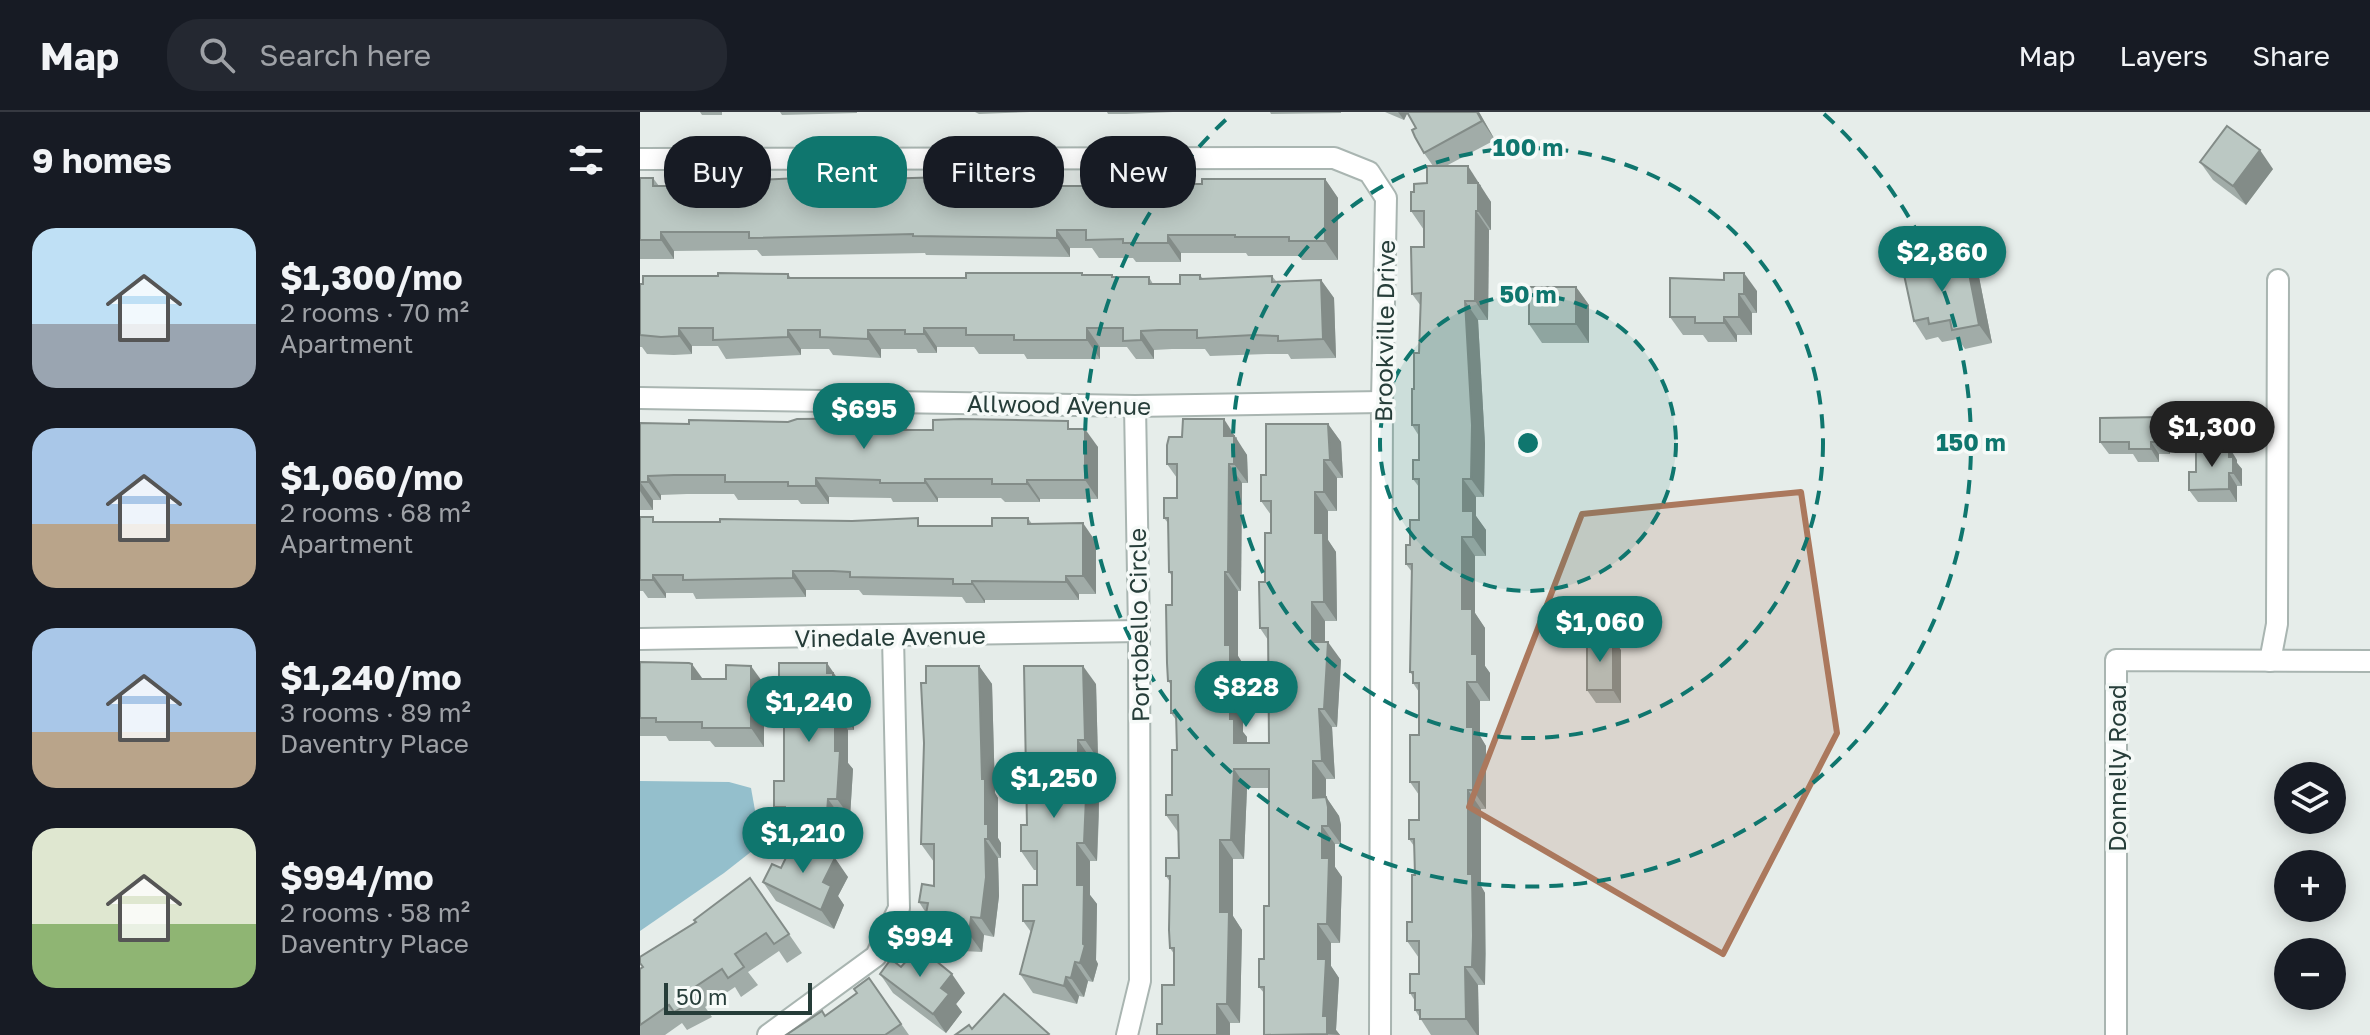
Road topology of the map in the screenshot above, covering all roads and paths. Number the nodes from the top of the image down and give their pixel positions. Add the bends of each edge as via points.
1 (640, 159) edge
2 (2278, 280) dead end
3 (640, 398) edge
4 (1382, 402) junction
5 (1135, 406) junction
6 (1139, 631) junction
7 (893, 637) junction
8 (640, 639) edge
9 (2270, 661) junction
10 (2370, 661) edge
11 (768, 1035) edge
12 (1127, 1035) edge
13 (1380, 1035) edge
14 (2116, 1035) edge

1 - 4 street, Brookville Drive via 1334,158 1369,172 1386,198
2 - 9 street via 2277,624
3 - 5 street, Allwood Avenue
4 - 5 street, Allwood Avenue
4 - 13 street, Brookville Drive
5 - 6 street, Portobello Circle
6 - 7 street, Vinedale Avenue
6 - 12 street, Portobello Circle via 1140,981
7 - 8 street, Vinedale Avenue
7 - 11 street via 899,908 876,956
9 - 10 street, Donnelly Road
9 - 14 street, Donnelly Road via 2116,660

